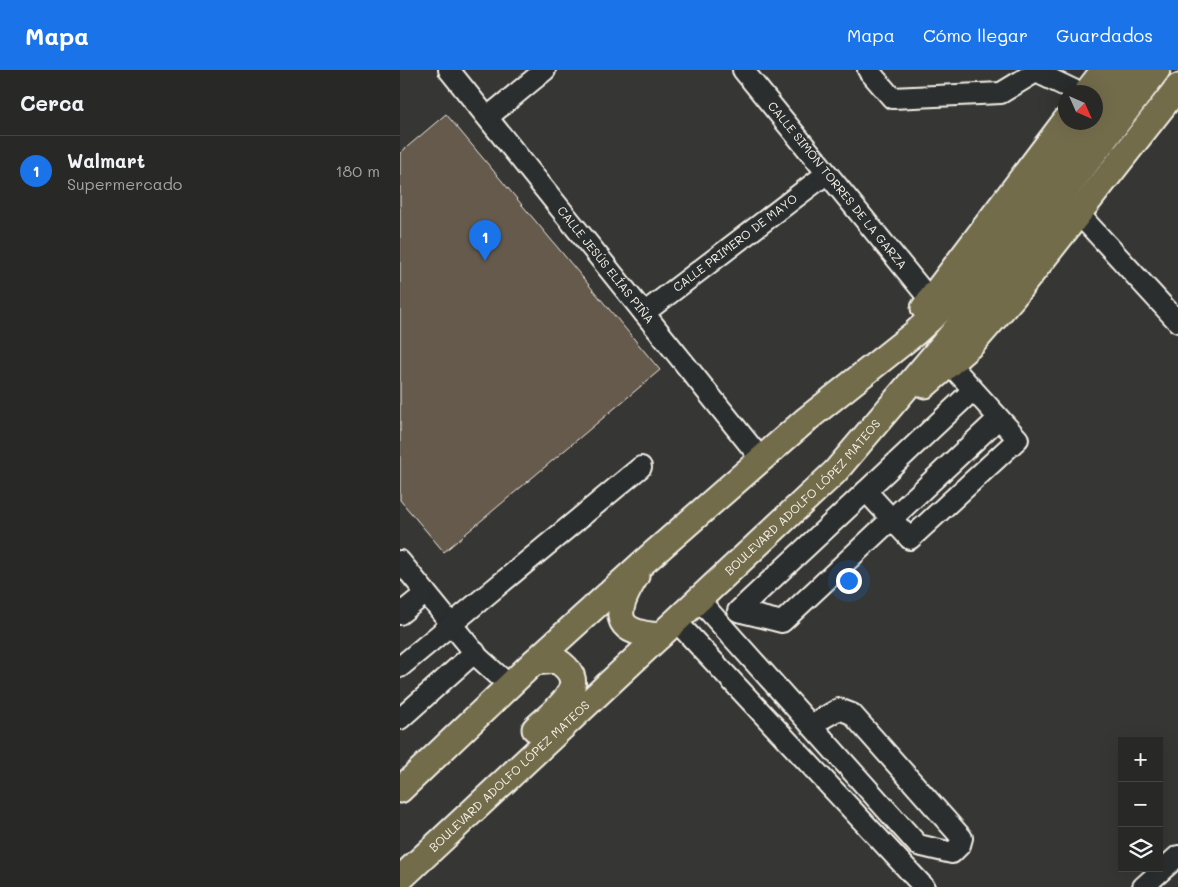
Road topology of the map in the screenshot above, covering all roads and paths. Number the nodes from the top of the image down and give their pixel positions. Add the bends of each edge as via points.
1 (449, 70) edge
2 (545, 70) edge
3 (743, 70) edge
4 (868, 70) edge
5 (1104, 70) edge
6 (1130, 70) edge
7 (1157, 70) edge
8 (1039, 71) edge
9 (1065, 85) edge
10 (1092, 85) edge
11 (1175, 96) edge
12 (1103, 107) edge
13 (488, 117) junction
14 (1058, 130) edge
15 (1084, 130) edge
16 (826, 174) junction
17 (1078, 213) junction
18 (931, 301) junction
19 (644, 313) junction
20 (1178, 322) edge
21 (949, 364) junction
22 (868, 370) junction
23 (973, 390) junction
24 (999, 418) junction
25 (761, 459) junction
26 (642, 467) dead end
27 (835, 472) junction
28 (866, 491) junction
29 (892, 520) junction
30 (400, 561) edge
31 (645, 561) junction
32 (426, 593) junction
33 (700, 600) junction
34 (400, 614) edge
35 (451, 624) junction
36 (668, 628) junction
37 (475, 652) junction
38 (534, 662) junction
39 (400, 667) edge
40 (510, 685) junction
41 (400, 719) edge
42 (812, 725) junction
43 (400, 790) edge
44 (485, 799) junction
45 (1178, 856) edge
46 (405, 877) edge
47 (924, 887) edge
48 (1143, 887) edge

1 - 13 street, CALLE JESÚS ELÍAS PIÑA
2 - 13 street
3 - 16 street, CALLE SIMÓN TORRES DE LA GARZA
4 - 8 street via 892,98 1001,93
5 - 10 main road
6 - 12 main road
7 - 27 main road, BOULEVARD ADOLFO LÓPEZ MATEOS via 996,282
8 - 9 street
11 - 17 main road
13 - 19 street, CALLE JESÚS ELÍAS PIÑA
14 - 18 main road via 965,251
15 - 22 main road via 986,259 940,310
16 - 18 street, CALLE SIMÓN TORRES DE LA GARZA
16 - 19 street, CALLE PRIMERO DE MAYO
17 - 20 street
17 - 21 main road via 973,343
18 - 22 main road
19 - 25 street, CALLE JESÚS ELÍAS PIÑA
21 - 23 street
21 - 27 main road
22 - 25 main road
23 - 24 street
23 - 28 street
24 - 29 street
24 - 29 street via 1018,440 910,539
25 - 31 main road
26 - 35 street
27 - 33 main road, BOULEVARD ADOLFO LÓPEZ MATEOS
28 - 29 street
28 - 29 street via 738,611 782,622
30 - 32 street
31 - 36 main road via 624,595 620,613 628,629 640,635
31 - 38 main road
32 - 34 street
32 - 35 street
33 - 36 main road, BOULEVARD ADOLFO LÓPEZ MATEOS
33 - 42 street
35 - 37 street
35 - 39 street
36 - 44 main road, BOULEVARD ADOLFO LÓPEZ MATEOS
36 - 47 street
37 - 40 street
37 - 41 street
38 - 40 main road
38 - 44 main road via 556,660 571,673 573,688 568,698 507,757
40 - 43 main road
42 - 42 street via 839,709 852,714 962,838 960,845 952,853 918,845
44 - 46 main road, BOULEVARD ADOLFO LÓPEZ MATEOS
45 - 48 street

